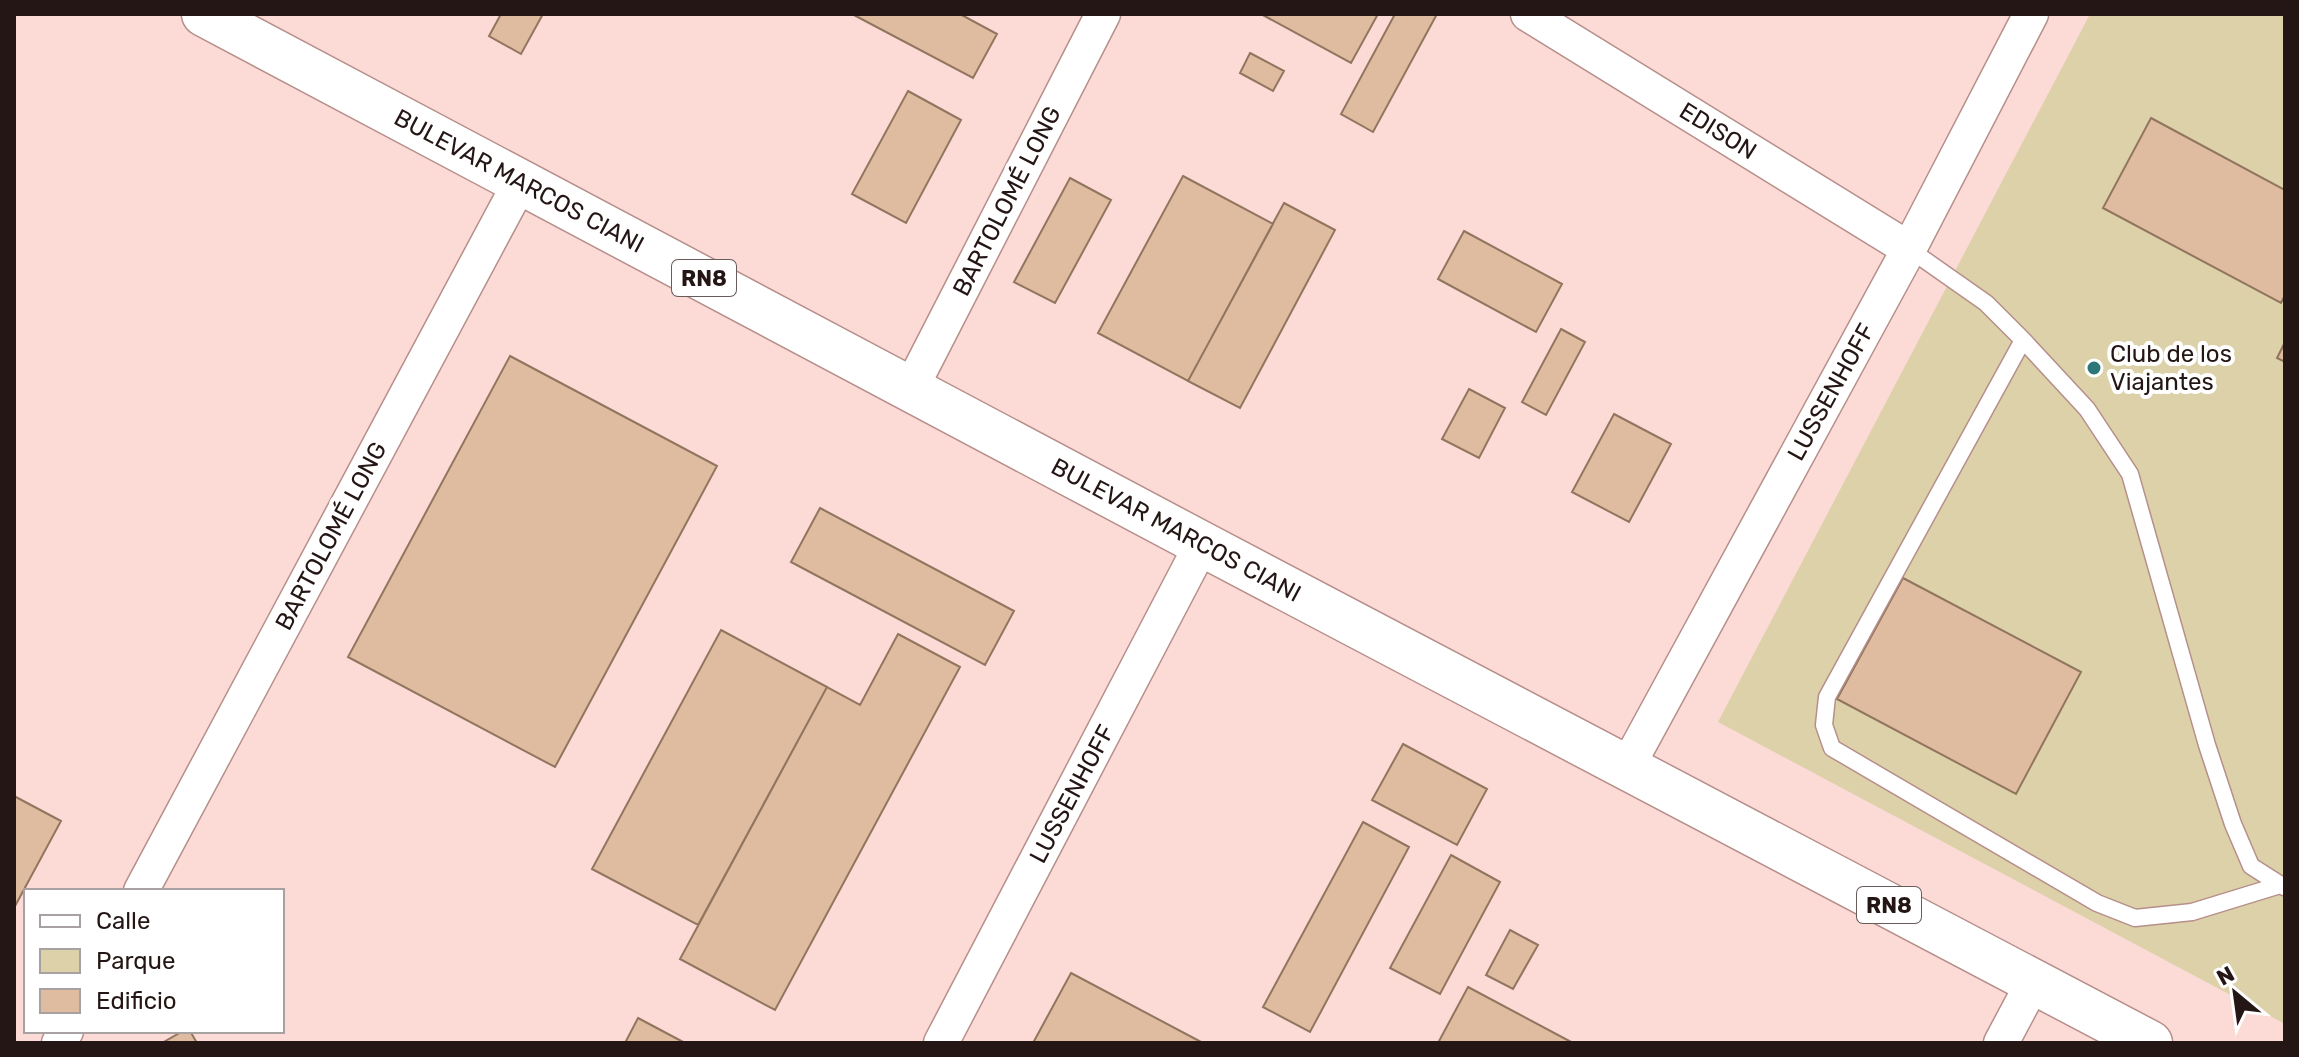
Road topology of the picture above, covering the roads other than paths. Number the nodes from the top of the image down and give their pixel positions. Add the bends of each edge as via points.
1 (1103, 14) edge
2 (1528, 14) edge
3 (2031, 14) edge
4 (211, 16) edge
5 (521, 181) junction
6 (1909, 249) junction
7 (2023, 340) junction
8 (911, 388) junction
9 (1202, 544) junction
10 (1627, 767) junction
11 (2282, 887) edge
12 (142, 889) edge
13 (2034, 981) junction
14 (941, 1043) edge
15 (2001, 1043) edge
16 (2150, 1043) edge

1 - 8 street, BARTOLOMÉ LONG
2 - 6 street, EDISON
3 - 6 street, LUSSENHOFF
4 - 5 highway, BULEVAR MARCOS CIANI / RN8
5 - 8 highway, BULEVAR MARCOS CIANI / RN8
5 - 12 street, BARTOLOMÉ LONG
6 - 7 lane via 1986,303
6 - 10 street, LUSSENHOFF
7 - 11 lane via 2087,409 2130,474 2233,824 2251,866
7 - 11 lane via 1827,697 1824,725 1832,748 2097,903 2135,918 2192,912
8 - 9 highway, BULEVAR MARCOS CIANI / RN8
9 - 10 highway, BULEVAR MARCOS CIANI / RN8
9 - 14 street, LUSSENHOFF
10 - 13 highway, BULEVAR MARCOS CIANI / RN8
13 - 15 street
13 - 16 highway, BULEVAR MARCOS CIANI / RN8

